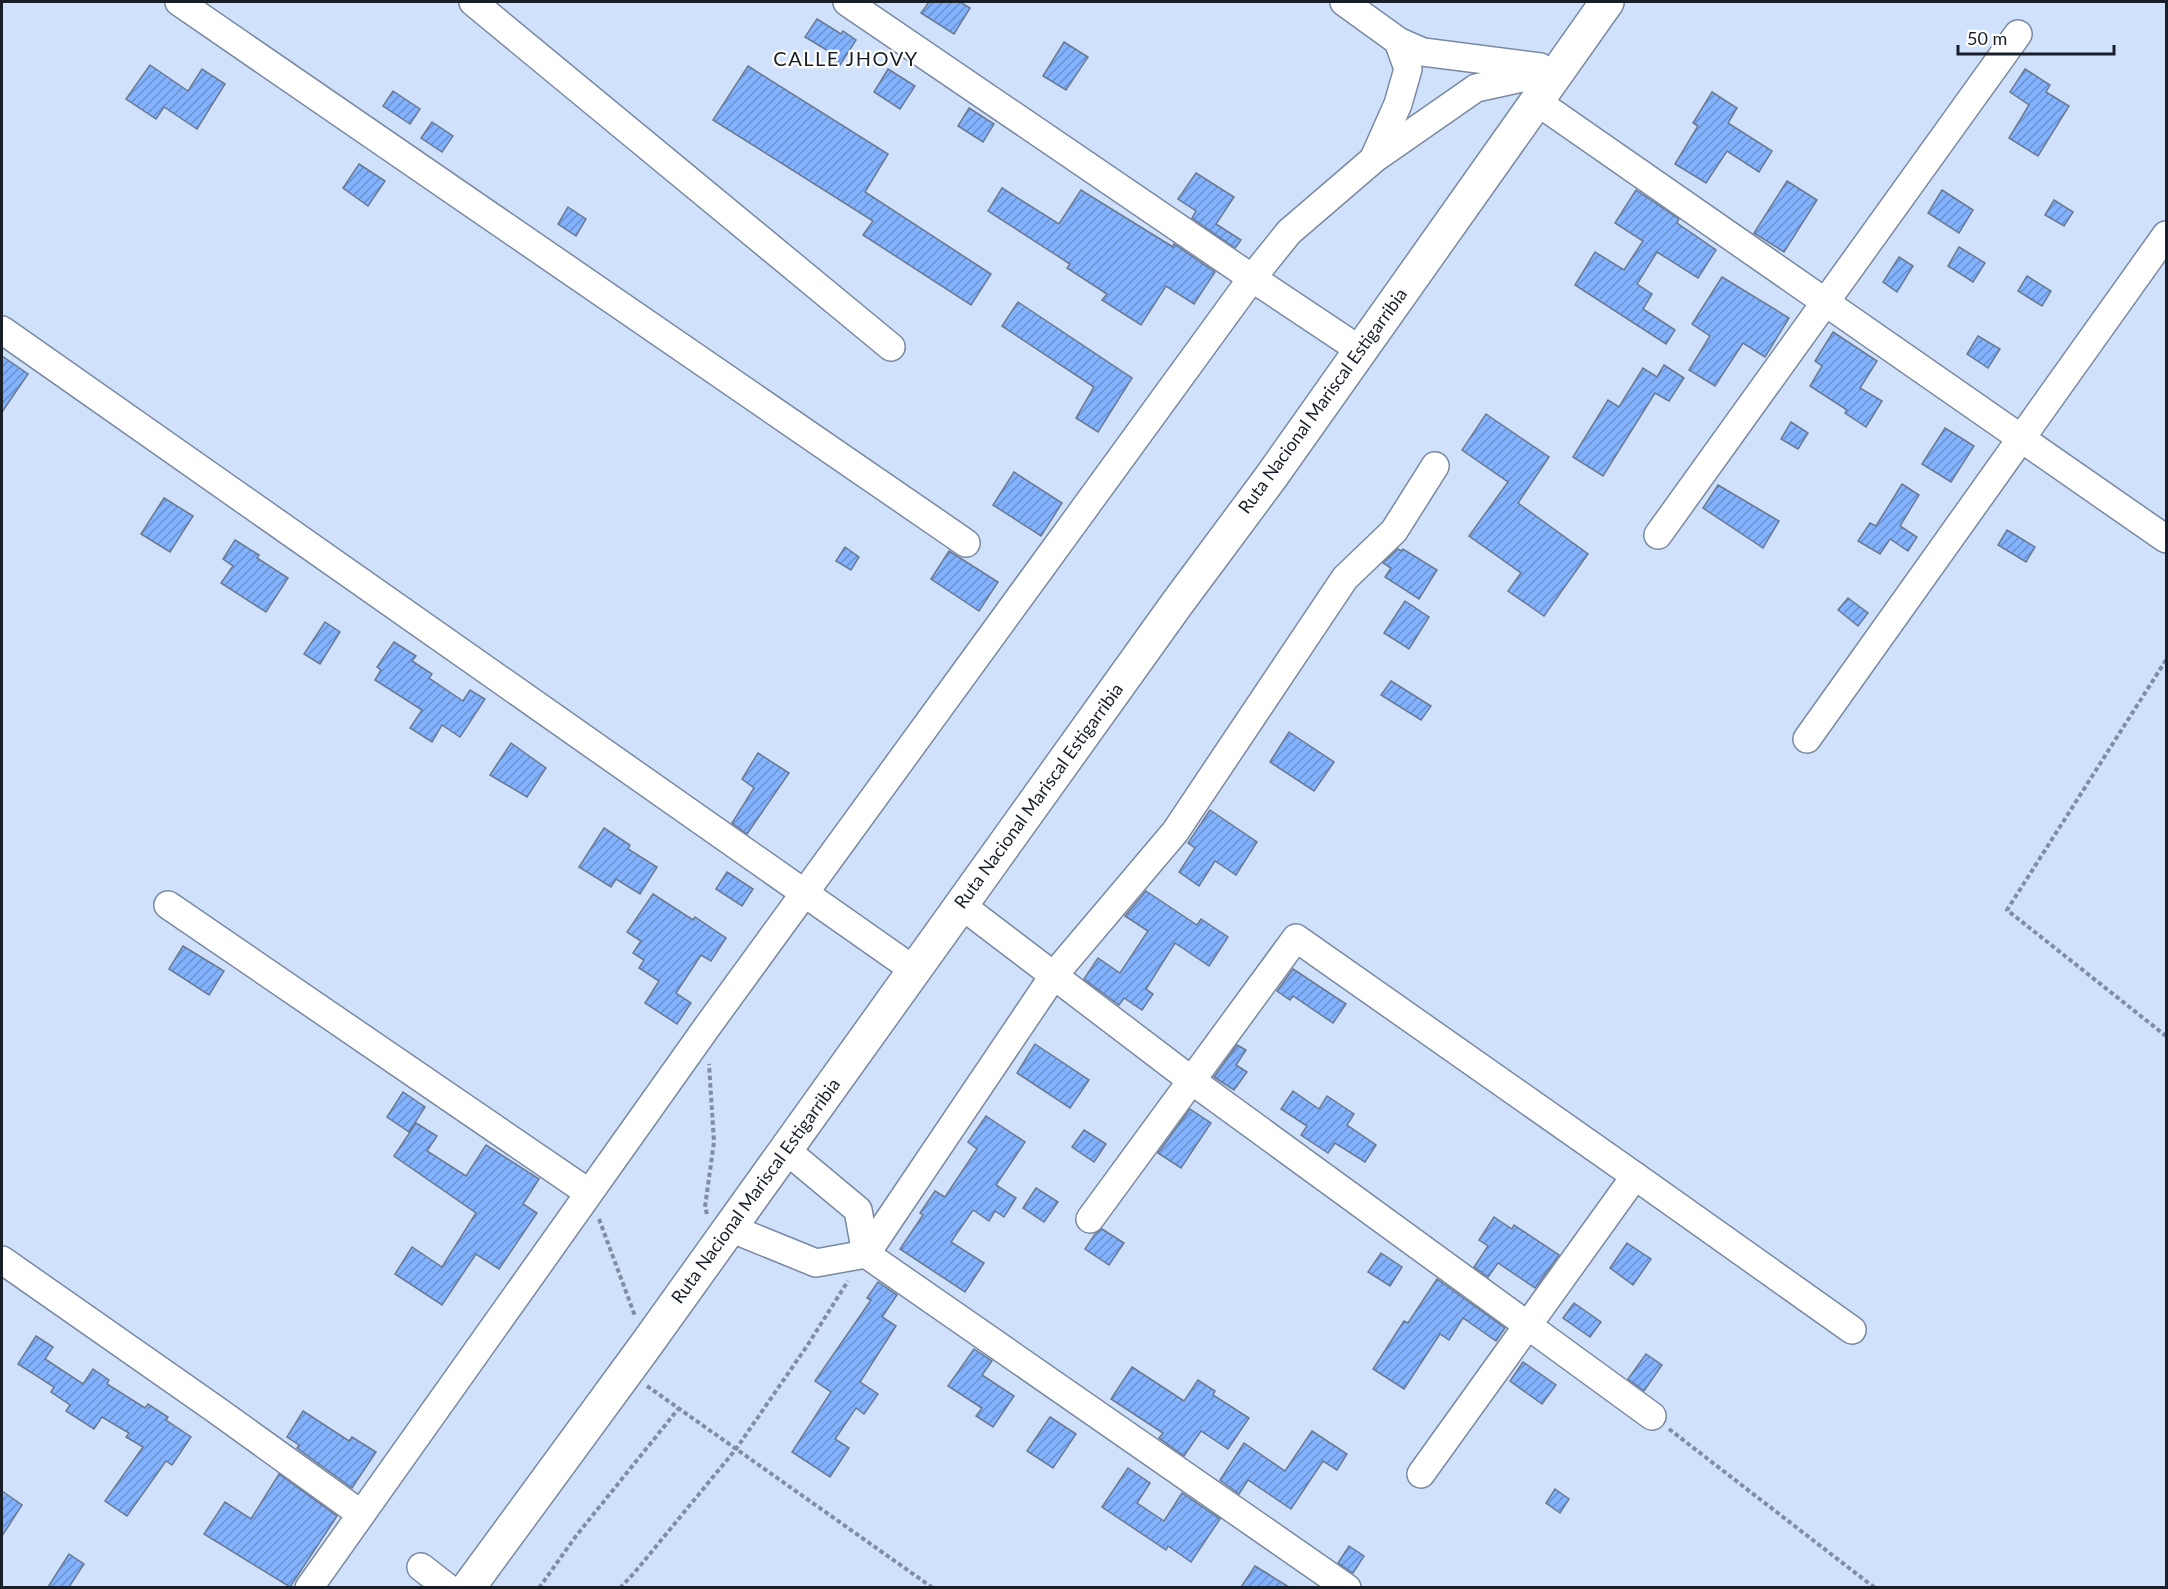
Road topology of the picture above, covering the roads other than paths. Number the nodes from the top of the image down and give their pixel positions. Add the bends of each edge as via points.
1 (179, 2) edge
2 (473, 2) edge
3 (847, 2) edge
4 (1344, 2) edge
5 (1607, 2) edge
6 (2018, 34) dead end
7 (1398, 40) junction
8 (1558, 70) junction
9 (1536, 101) junction
10 (1374, 159) junction
11 (2166, 235) edge
12 (1252, 278) junction
13 (1826, 301) junction
14 (2, 330) edge
15 (891, 347) dead end
16 (1360, 350) junction
17 (2022, 438) junction
18 (1435, 466) dead end
19 (1658, 535) dead end
20 (2166, 539) edge
21 (966, 543) dead end
22 (1807, 739) dead end
23 (804, 894) junction
24 (168, 905) dead end
25 (961, 905) junction
26 (914, 970) junction
27 (1054, 975) junction
28 (1191, 1080) junction
29 (786, 1150) junction
30 (1635, 1176) junction
31 (589, 1193) junction
32 (1090, 1219) dead end
33 (724, 1237) junction
34 (866, 1254) junction
35 (2, 1260) edge
36 (1528, 1326) junction
37 (1852, 1330) dead end
38 (1652, 1416) road end
39 (1421, 1474) dead end
40 (361, 1514) junction
41 (421, 1567) dead end
42 (309, 1587) edge
43 (448, 1587) edge
44 (468, 1587) edge
45 (1347, 1587) edge

1 - 21 street
2 - 15 street
3 - 12 street
4 - 7 street
5 - 8 main road, Ruta Nacional Mariscal Estigarribia
6 - 13 street
7 - 8 street via 1423,52
7 - 10 street via 1408,69 1398,104
8 - 9 main road, Ruta Nacional Mariscal Estigarribia
8 - 10 street via 1476,88
9 - 13 street
9 - 16 main road, Ruta Nacional Mariscal Estigarribia
10 - 12 street via 1289,232
11 - 17 street
12 - 16 street
12 - 23 street
13 - 17 street
13 - 19 street
14 - 23 street
16 - 25 main road, Ruta Nacional Mariscal Estigarribia
17 - 20 street
17 - 22 street
18 - 27 street via 1394,531 1345,578 1175,831
23 - 26 street
23 - 31 street
24 - 31 street
25 - 26 main road, Ruta Nacional Mariscal Estigarribia
25 - 27 street
26 - 29 main road, Ruta Nacional Mariscal Estigarribia
27 - 28 street
27 - 34 street
28 - 30 street via 1296,938
28 - 32 street
28 - 36 street
29 - 33 main road, Ruta Nacional Mariscal Estigarribia
29 - 34 street via 858,1210
30 - 36 street
30 - 37 street
31 - 40 street
33 - 34 street via 816,1263
33 - 44 main road, Ruta Nacional Mariscal Estigarribia
34 - 45 street
35 - 40 street
36 - 38 street
36 - 39 street
40 - 42 street
41 - 43 street

